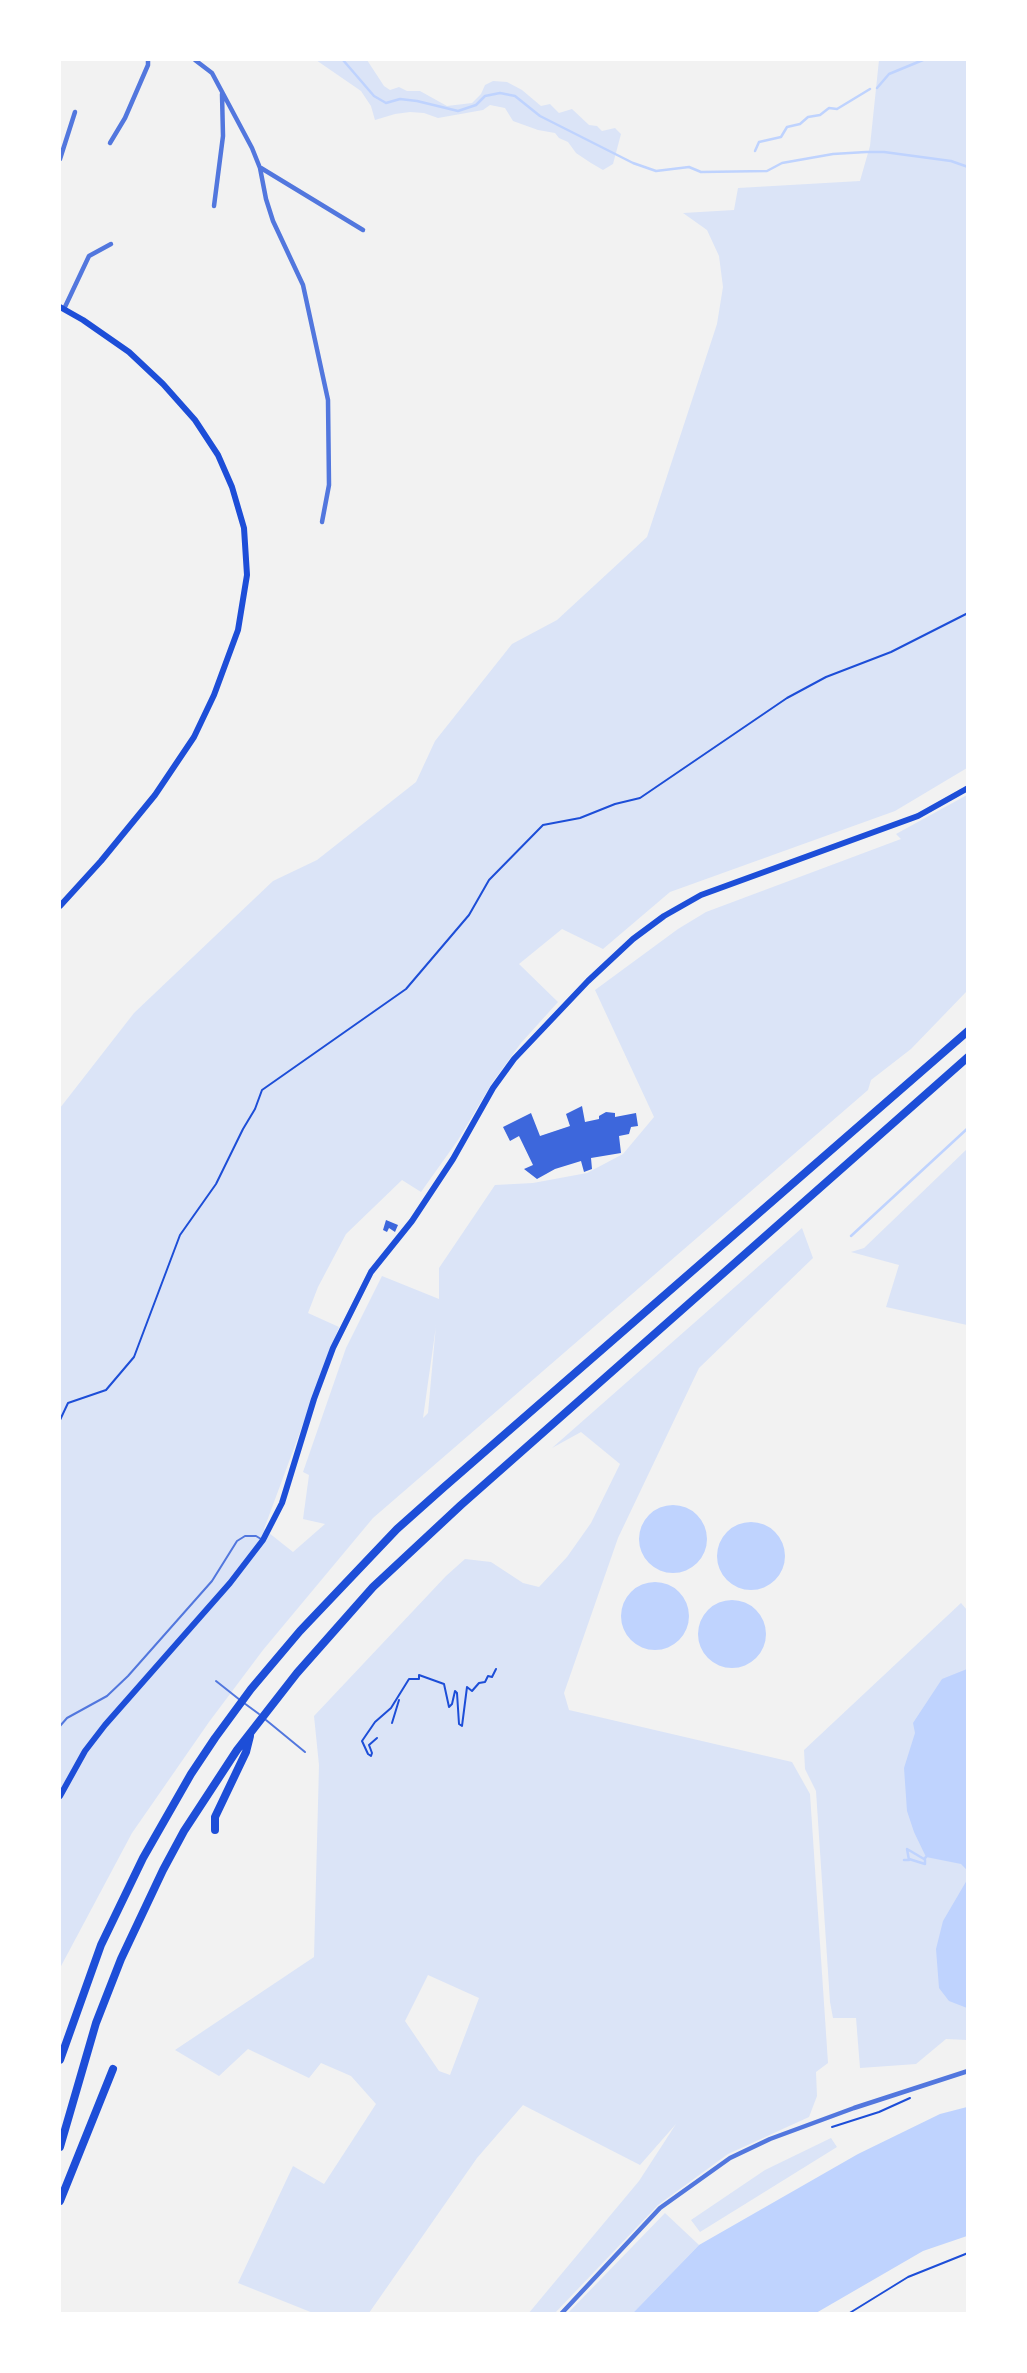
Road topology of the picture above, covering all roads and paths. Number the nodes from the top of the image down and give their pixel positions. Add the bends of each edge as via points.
1 (148, 60) edge
2 (195, 60) edge
3 (222, 93) junction
4 (75, 111) dead end
5 (110, 143) dead end
6 (60, 159) edge
7 (260, 168) junction
8 (214, 206) dead end
9 (363, 230) dead end
10 (111, 244) dead end
11 (62, 308) edge
12 (322, 522) dead end
13 (968, 613) edge
14 (968, 788) edge
15 (60, 906) edge
16 (968, 1031) edge
17 (968, 1057) edge
18 (60, 1420) edge
19 (263, 1540) junction
20 (496, 1669) dead end
21 (216, 1681) dead end
22 (400, 1696) junction
23 (392, 1723) dead end
24 (60, 1726) edge
25 (252, 1730) junction
26 (377, 1738) dead end
27 (305, 1752) dead end
28 (60, 1796) edge
29 (215, 1830) dead end
30 (60, 2060) edge
31 (113, 2069) dead end
32 (968, 2071) edge
33 (918, 2095) dead end
34 (832, 2127) dead end
35 (60, 2147) edge
36 (60, 2201) edge
37 (968, 2253) edge
38 (561, 2314) edge
39 (848, 2314) edge

1 - 5 street
2 - 3 street via 212,73
3 - 7 street
3 - 8 street via 223,136
4 - 6 street
7 - 9 street
7 - 12 street via 273,221 303,285 326,384 329,485
10 - 11 street via 89,256
11 - 15 main road via 117,342 195,420 232,486 247,545 239,630 194,737 155,795
13 - 18 path via 787,698 640,797 580,818 543,825 489,880 469,915 406,989 262,1090 216,1184 180,1235 134,1357 106,1390 68,1403
14 - 19 main road via 918,816 701,895 664,916 634,939 514,1059 453,1159 371,1272 333,1348 282,1503
16 - 30 highway via 397,1530 309,1621 251,1689 191,1774 143,1858 101,1945
17 - 25 highway via 373,1587
19 - 24 lane via 245,1536 237,1541 212,1581 128,1676 107,1696
19 - 28 main road via 105,1725
20 - 22 path via 472,1691 467,1687 462,1726 457,1693 449,1707 444,1684 419,1675 419,1679 408,1679
21 - 27 lane
22 - 23 path
22 - 26 path via 362,1741 368,1755 372,1753 369,1745
25 - 29 highway via 215,1817
25 - 35 highway via 184,1831 121,1959 92,2034
31 - 36 highway
32 - 38 street via 834,2115 730,2158 660,2208
33 - 34 path
37 - 39 path via 908,2277

